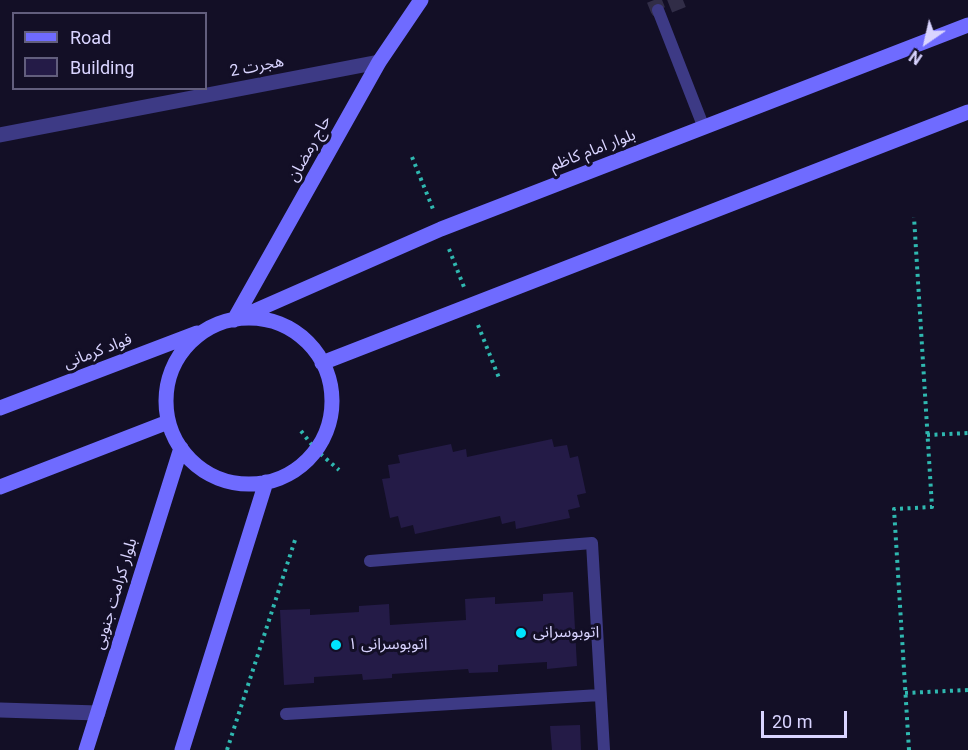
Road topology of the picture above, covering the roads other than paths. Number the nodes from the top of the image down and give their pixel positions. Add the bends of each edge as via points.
1 (421, 0) edge
2 (658, 10) dead end
3 (968, 25) edge
4 (379, 62) junction
5 (968, 111) edge
6 (704, 128) junction
7 (0, 135) edge
8 (234, 320) junction
9 (208, 328) junction
10 (322, 363) junction
11 (0, 408) edge
12 (168, 422) junction
13 (181, 448) junction
14 (266, 482) junction
15 (0, 487) edge
16 (370, 561) dead end
17 (600, 695) junction
18 (0, 710) edge
19 (98, 713) junction
20 (286, 714) dead end
21 (189, 730) junction
22 (86, 750) edge
23 (182, 750) edge
24 (197, 750) edge
25 (604, 750) edge

1 - 4 street, حاج رمضان
2 - 6 lane
3 - 6 street, بلوار امام کاظم
4 - 7 street, هجرت 2
4 - 8 street, حاج رمضان
5 - 10 street
6 - 8 street, بلوار امام کاظم via 441,229
8 - 9 street
8 - 10 street via 252,318 285,327 313,348
9 - 11 street, فواد کرمانی
9 - 12 street via 181,353 172,369 167,386
10 - 14 street via 331,398 325,434 316,450 294,471
12 - 13 street
12 - 15 street
13 - 14 street via 209,474 246,484
13 - 19 street, بلوار کرامت جنوبی
14 - 21 street
16 - 17 lane via 591,543
17 - 20 lane
17 - 25 lane
18 - 19 street
19 - 22 street, بلوار کرامت جنوبی
21 - 23 street
21 - 24 street

